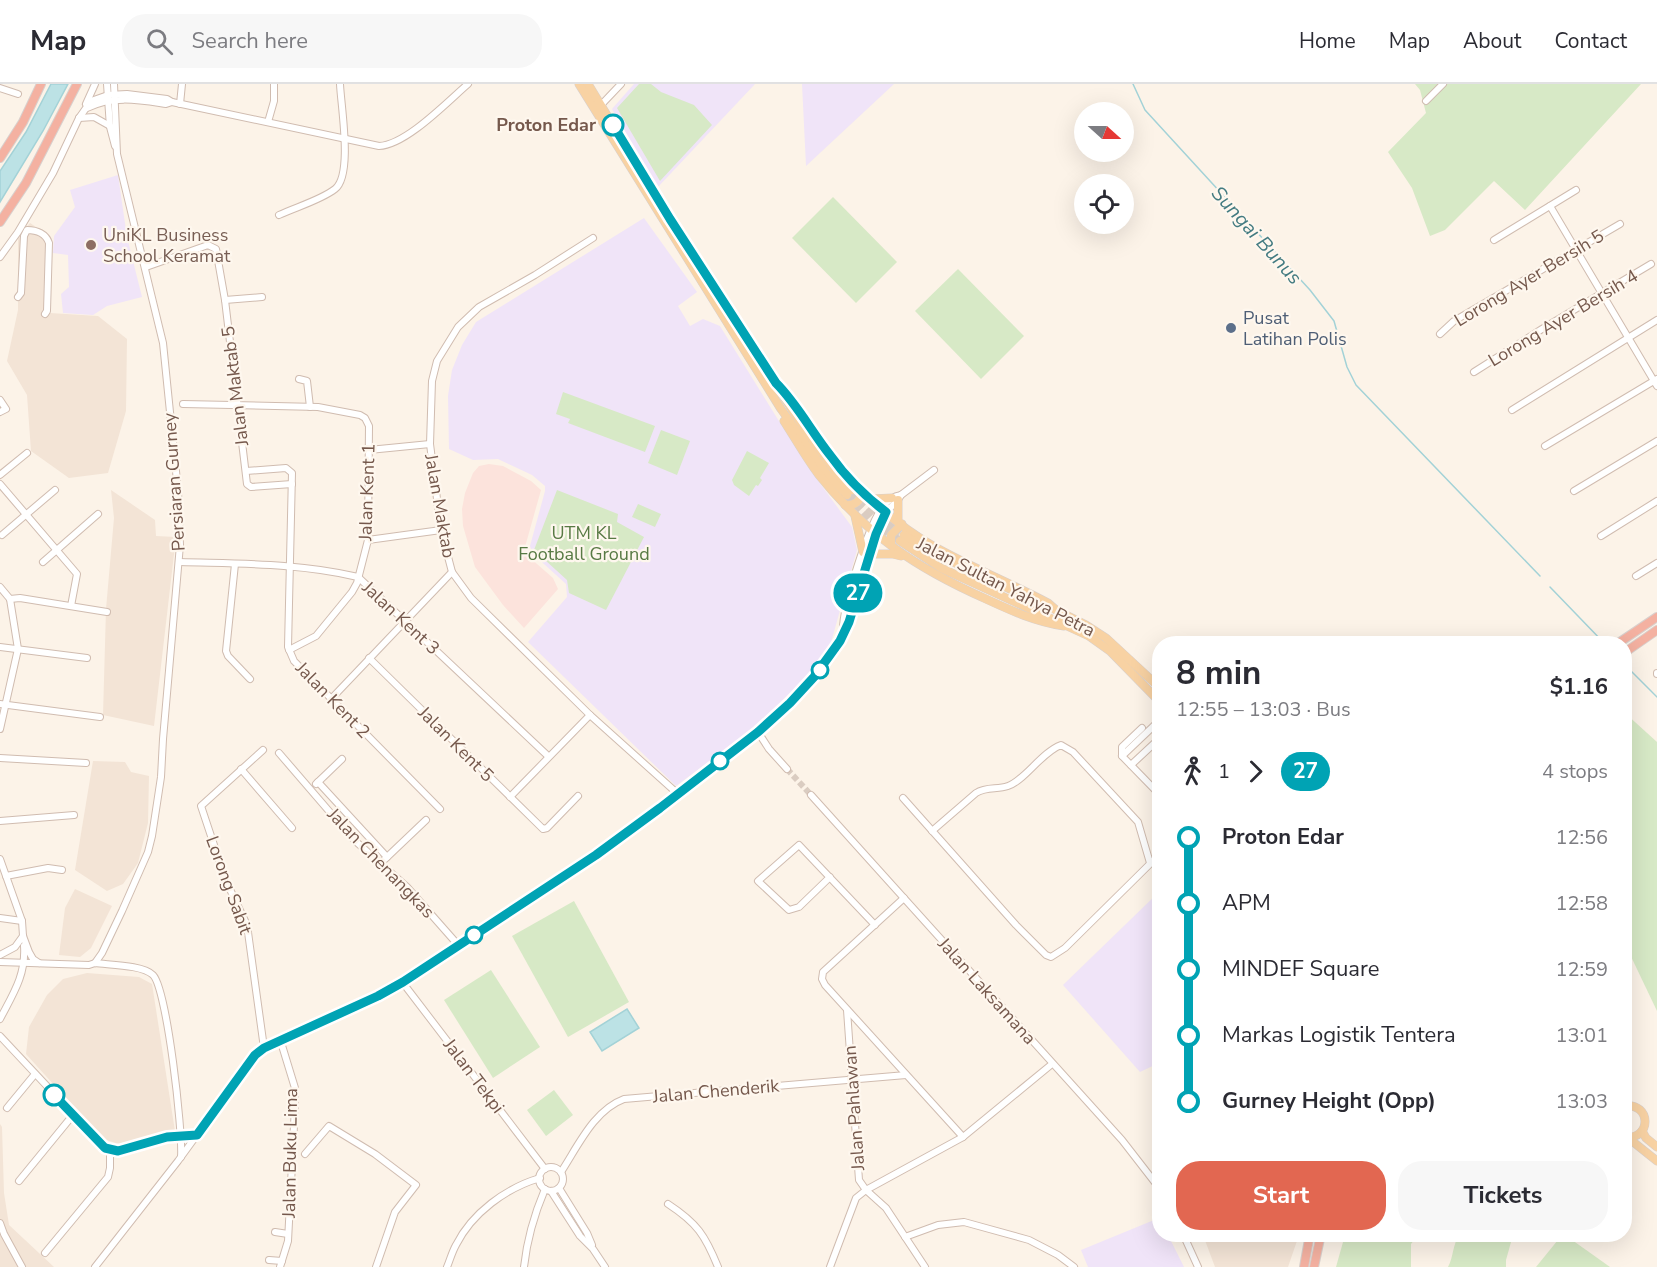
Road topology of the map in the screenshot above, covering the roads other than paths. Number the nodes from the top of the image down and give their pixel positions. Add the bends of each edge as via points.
1 (41, 84) edge
2 (76, 84) edge
3 (95, 84) edge
4 (107, 84) edge
5 (114, 84) edge
6 (182, 84) edge
7 (274, 84) edge
8 (340, 84) edge
9 (468, 84) edge
10 (579, 84) edge
11 (588, 84) edge
12 (621, 84) edge
13 (1443, 84) edge
14 (0, 88) edge
15 (18, 94) dead end
16 (111, 98) junction
17 (1426, 101) dead end
18 (180, 104) junction
19 (601, 105) junction
20 (79, 118) junction
21 (268, 122) junction
22 (110, 127) junction
23 (343, 138) junction
24 (117, 154) junction
25 (0, 158) edge
26 (1576, 190) dead end
27 (653, 198) junction
28 (1550, 206) junction
29 (279, 215) dead end
30 (27, 216) junction
31 (0, 222) edge
32 (1620, 225) dead end
33 (27, 230) junction
34 (593, 238) dead end
35 (1494, 240) dead end
36 (1576, 250) junction
37 (0, 257) edge
38 (1652, 264) dead end
39 (146, 267) junction
40 (1602, 294) junction
41 (18, 297) dead end
42 (262, 297) dead end
43 (225, 300) junction
44 (45, 314) dead end
45 (1657, 320) edge
46 (1440, 334) dead end
47 (1628, 337) junction
48 (1474, 372) dead end
49 (299, 379) dead end
50 (1656, 382) edge
51 (776, 383) junction
52 (766, 385) junction
53 (0, 400) edge
54 (183, 404) dead end
55 (237, 405) junction
56 (309, 407) junction
57 (1512, 410) dead end
58 (0, 412) edge
59 (1657, 441) edge
60 (430, 444) junction
61 (1545, 446) dead end
62 (369, 450) junction
63 (27, 453) dead end
64 (934, 470) dead end
65 (246, 471) junction
66 (0, 476) edge
67 (0, 484) edge
68 (292, 484) junction
69 (55, 490) dead end
70 (862, 490) junction
71 (1574, 491) dead end
72 (897, 498) junction
73 (871, 499) junction
74 (1657, 501) edge
75 (844, 505) junction
76 (884, 510) junction
77 (25, 514) junction
78 (98, 514) dead end
79 (855, 516) junction
80 (900, 523) junction
81 (441, 530) junction
82 (873, 532) junction
83 (2, 535) dead end
84 (1601, 537) dead end
85 (368, 540) junction
86 (891, 545) junction
87 (57, 551) junction
88 (866, 553) junction
89 (905, 557) junction
90 (43, 562) dead end
91 (180, 562) junction
92 (1657, 562) edge
93 (236, 564) junction
94 (290, 565) junction
95 (452, 572) junction
96 (1636, 576) dead end
97 (358, 577) junction
98 (0, 586) edge
99 (10, 599) junction
100 (71, 606) junction
101 (1056, 610) junction
102 (107, 612) dead end
103 (1657, 617) edge
104 (405, 621) junction
105 (1064, 626) junction
106 (1657, 630) edge
107 (1626, 636) edge
108 (1632, 646) edge
109 (0, 647) edge
110 (18, 649) junction
111 (289, 650) junction
112 (87, 658) dead end
113 (369, 658) junction
114 (250, 679) dead end
115 (1152, 681) edge
116 (1152, 694) edge
117 (331, 699) junction
118 (2, 704) edge
119 (590, 715) junction
120 (100, 717) dead end
121 (1142, 728) dead end
122 (1152, 728) edge
123 (0, 729) edge
124 (758, 732) junction
125 (1152, 745) edge
126 (263, 750) dead end
127 (279, 753) dead end
128 (548, 756) junction
129 (1122, 756) junction
130 (0, 758) edge
131 (342, 759) dead end
132 (86, 763) dead end
133 (1131, 765) junction
134 (241, 769) junction
135 (787, 769) tunnel mouth
136 (318, 782) junction
137 (1152, 787) edge
138 (310, 789) junction
139 (678, 794) junction
140 (812, 795) tunnel mouth
141 (578, 796) dead end
142 (510, 797) junction
143 (903, 798) dead end
144 (440, 809) dead end
145 (74, 815) dead end
146 (426, 820) dead end
147 (0, 821) edge
148 (292, 828) dead end
149 (932, 831) junction
150 (387, 857) junction
151 (0, 859) edge
152 (380, 863) junction
153 (1150, 863) joint
154 (1, 867) edge
155 (62, 870) dead end
156 (6, 876) junction
157 (830, 878) junction
158 (904, 898) junction
159 (0, 918) edge
160 (22, 921) junction
161 (875, 925) junction
162 (23, 936) junction
163 (459, 946) junction
164 (0, 955) edge
165 (0, 962) edge
166 (25, 962) junction
167 (39, 963) junction
168 (95, 963) junction
169 (403, 982) junction
170 (847, 1010) junction
171 (0, 1019) edge
172 (865, 1029) junction
173 (0, 1036) edge
174 (849, 1037) junction
175 (280, 1040) junction
176 (264, 1048) junction
177 (1052, 1064) junction
178 (35, 1074) junction
179 (906, 1075) junction
180 (853, 1078) junction
181 (1632, 1105) edge
182 (7, 1108) dead end
183 (73, 1115) junction
184 (1642, 1131) junction
185 (197, 1135) junction
186 (1632, 1135) edge
187 (181, 1136) junction
188 (963, 1137) junction
189 (1632, 1142) edge
190 (1657, 1147) edge
191 (110, 1150) junction
192 (305, 1154) dead end
193 (181, 1157) junction
194 (1657, 1161) edge
195 (545, 1169) junction
196 (561, 1172) junction
197 (540, 1178) junction
198 (1152, 1178) edge
199 (19, 1181) dead end
200 (559, 1188) junction
201 (548, 1190) junction
202 (866, 1190) junction
203 (668, 1204) dead end
204 (0, 1222) edge
205 (275, 1232) dead end
206 (288, 1234) junction
207 (905, 1237) junction
208 (1187, 1242) edge
209 (1309, 1242) edge
210 (1320, 1242) edge
211 (593, 1249) junction
212 (45, 1253) dead end
213 (269, 1260) dead end
214 (281, 1264) edge
215 (22, 1267) edge
216 (95, 1267) edge
217 (376, 1267) edge
218 (447, 1267) edge
219 (524, 1267) edge
220 (605, 1267) edge
221 (718, 1267) edge
222 (830, 1267) edge
223 (925, 1267) edge
224 (1074, 1267) edge
225 (1198, 1267) edge
226 (1304, 1267) edge
227 (1314, 1267) edge

1 - 25 highway
2 - 31 highway via 31,175
3 - 20 street
4 - 16 street
5 - 16 street
6 - 18 street
7 - 21 street
8 - 23 street
9 - 23 street via 392,144 379,146
10 - 27 main road
11 - 19 main road
12 - 19 street
13 - 17 street
14 - 15 street
16 - 18 street via 147,97
16 - 20 street via 91,101
16 - 22 street
16 - 24 street, Persiaran Gurney
18 - 21 street
19 - 27 main road
20 - 22 street via 94,117
20 - 30 street
21 - 23 street
22 - 24 street
23 - 29 street via 344,172 339,184 333,191
24 - 39 street, Persiaran Gurney
26 - 28 street
27 - 51 main road
27 - 52 main road
28 - 35 street
28 - 36 street
30 - 33 street
30 - 37 street
32 - 36 street, Lorong Ayer Bersih 5
33 - 41 street
33 - 44 street via 40,232 50,243
34 - 60 street, Jalan Maktab via 479,307 458,327 436,361
36 - 40 street
36 - 46 street, Lorong Ayer Bersih 5 via 1454,321
38 - 40 street, Lorong Ayer Bersih 4
39 - 43 street, Jalan Maktab 5 via 212,246 218,251
39 - 91 street, Persiaran Gurney via 163,342 178,491
40 - 47 street
40 - 48 street, Lorong Ayer Bersih 4
42 - 43 street, Jalan Maktab 5
43 - 55 street, Jalan Maktab 5
45 - 47 street
47 - 50 street
47 - 57 street
49 - 56 street via 307,381
50 - 61 street
51 - 52 main road via 850,493 828,475
51 - 70 main road via 831,457
52 - 75 main road via 771,401 817,473
53 - 58 street via 6,409
54 - 55 street
55 - 56 street
55 - 65 street, Jalan Maktab 5
56 - 62 street, Jalan Kent 1 via 365,418
59 - 71 street
60 - 62 street
60 - 81 street, Jalan Maktab
62 - 85 street, Jalan Kent 1
63 - 66 street
64 - 72 street
65 - 68 street, Jalan Maktab 5 via 286,468
65 - 68 street, Jalan Maktab 5 via 248,486
67 - 77 street
68 - 94 street
69 - 77 street
70 - 73 main road
70 - 75 main road via 857,502
72 - 73 main road
72 - 76 street
72 - 80 main road
73 - 76 main road
74 - 84 street
75 - 79 main road
76 - 80 main road
76 - 82 street
77 - 83 street
77 - 87 street
78 - 87 street
79 - 82 main road
79 - 88 main road
80 - 86 main road via 891,535
80 - 101 main road via 932,545
81 - 85 street
81 - 95 street, Jalan Maktab
82 - 86 main road
82 - 88 street
85 - 97 street, Jalan Kent 1
86 - 89 main road
87 - 90 street
87 - 100 street via 77,574
88 - 89 main road
88 - 124 street via 837,647 790,703
89 - 105 main road via 946,582 1026,617
91 - 93 street, Jalan Kent 3
91 - 168 street, Persiaran Gurney via 152,836 122,911
92 - 96 street
93 - 94 street, Jalan Kent 3
93 - 114 street via 226,651
94 - 97 street, Jalan Kent 3
94 - 111 street, Jalan Kent 2
95 - 104 street
95 - 119 street, Jalan Maktab via 485,614
97 - 104 street, Jalan Kent 3
97 - 111 street, Jalan Kent 1 via 352,592 316,636
98 - 99 street
99 - 100 street
99 - 110 street
100 - 102 street
101 - 105 main road, Jalan Sultan Yahya Petra via 902,538 942,568
101 - 115 main road, Jalan Sultan Yahya Petra via 1106,638
103 - 107 highway
104 - 113 street
104 - 128 street, Jalan Kent 3
105 - 116 main road, Jalan Sultan Yahya Petra via 1104,646
106 - 108 highway
109 - 110 street
110 - 112 street
110 - 118 street
111 - 117 street, Jalan Kent 2 via 294,661
113 - 117 street
113 - 142 street, Jalan Kent 5
117 - 144 street, Jalan Kent 2
118 - 120 street
118 - 123 street
119 - 128 street
119 - 139 street, Jalan Maktab
121 - 129 street via 1122,747
122 - 129 street
124 - 135 street
124 - 139 street
125 - 133 street
126 - 134 street, Lorong Sabit
127 - 138 street, Jalan Chenangkas
128 - 142 street
129 - 133 street
130 - 132 street
131 - 136 street
133 - 137 street
134 - 148 street
134 - 176 street, Lorong Sabit via 201,806 226,881 247,925
136 - 138 street
136 - 150 street
138 - 152 street, Jalan Chenangkas
139 - 163 street via 596,855
140 - 158 street, Jalan Laksamana
141 - 142 street, Jalan Kent 5 via 543,829
143 - 149 street
145 - 147 street
146 - 150 street
149 - 153 street via 1016,925 1051,957 1065,948
149 - 153 street via 976,793 984,788 1009,786 1061,745 1073,752 1137,822
150 - 152 street
151 - 154 street
152 - 163 street, Jalan Chenangkas via 414,894
154 - 156 street
155 - 156 street via 48,868
156 - 160 street
157 - 157 street via 799,907 789,910 758,881 798,845
157 - 161 street
158 - 161 street
158 - 177 street, Jalan Laksamana
159 - 160 street
160 - 162 street
161 - 170 street via 824,972 825,985
162 - 164 street via 15,947
162 - 166 street
162 - 167 street via 31,956
163 - 169 street
165 - 166 street
166 - 167 street
166 - 171 street
167 - 168 street
168 - 187 street via 147,970 156,977 162,992
169 - 175 street
169 - 195 street, Jalan Tekpi
170 - 172 street
170 - 174 street, Jalan Pahlawan
172 - 174 street via 855,1028
172 - 179 street
173 - 178 street
174 - 180 street, Jalan Pahlawan
175 - 176 street
175 - 206 street, Jalan Buku Lima via 295,1088
176 - 185 street
177 - 188 street
177 - 198 street, Jalan Laksamana
178 - 182 street
178 - 183 street
179 - 180 street, Jalan Chenderik
179 - 188 street
180 - 196 street, Jalan Chenderik via 624,1099 600,1114
180 - 202 street, Jalan Pahlawan via 859,1180
181 - 184 main road via 1641,1110 1645,1121
183 - 191 street
183 - 199 street
184 - 186 main road
184 - 190 main road
185 - 187 street
185 - 193 street
187 - 191 street
187 - 193 street
188 - 202 street
189 - 194 main road
191 - 212 street via 108,1177
192 - 217 street via 329,1126 416,1185 394,1212
193 - 216 street
195 - 196 street via 552,1167
195 - 197 street
196 - 200 street via 563,1182
197 - 201 street
197 - 218 street via 524,1183 481,1211 456,1244
200 - 201 street
200 - 211 street
201 - 211 street
201 - 219 street via 536,1211
202 - 207 street via 885,1208
202 - 222 street, Jalan Pahlawan via 856,1198
203 - 221 street via 690,1218 708,1241
204 - 215 street
205 - 206 street
206 - 214 street, Jalan Buku Lima
207 - 223 street
207 - 224 street via 938,1225 964,1222 1029,1240
208 - 225 street
209 - 226 highway
210 - 227 highway
211 - 220 street
213 - 214 street

